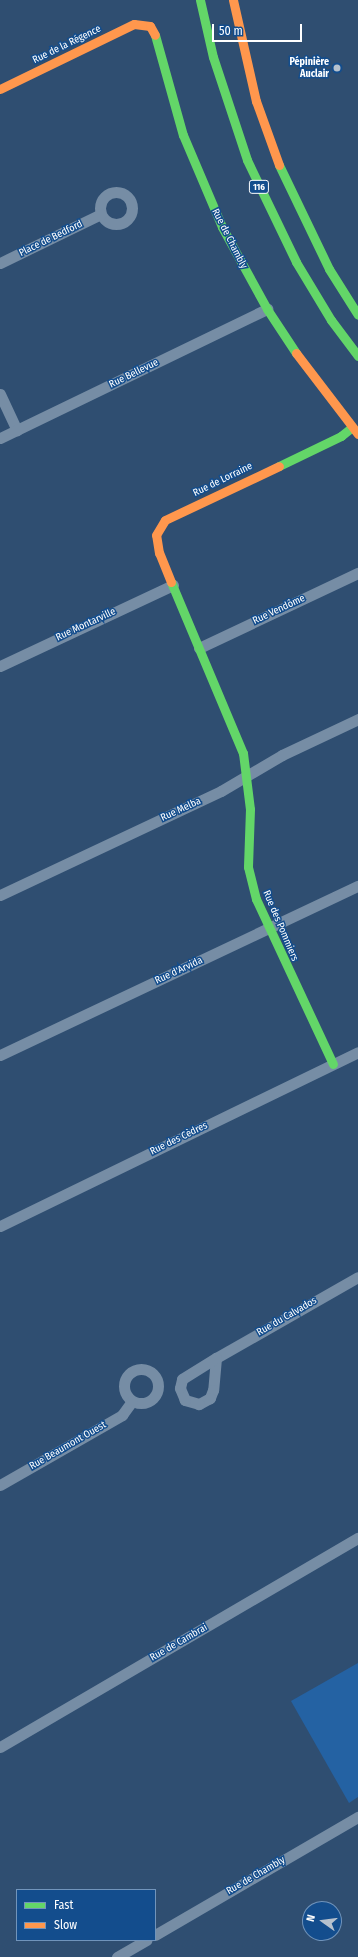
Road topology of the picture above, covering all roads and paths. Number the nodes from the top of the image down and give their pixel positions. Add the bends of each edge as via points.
1 (200, 0) edge
2 (233, 0) edge
3 (144, 23) joint
4 (0, 89) edge
5 (101, 214) dead end
6 (0, 263) edge
7 (267, 309) junction
8 (358, 315) edge
9 (358, 356) edge
10 (0, 394) edge
11 (17, 430) junction
12 (355, 431) edge
13 (0, 438) edge
14 (358, 573) edge
15 (173, 585) junction
16 (199, 648) junction
17 (0, 666) edge
18 (358, 719) edge
19 (246, 777) junction
20 (358, 886) edge
21 (0, 895) edge
22 (268, 929) junction
23 (358, 1052) edge
24 (0, 1055) edge
25 (333, 1064) junction
26 (0, 1226) edge
27 (358, 1277) edge
28 (216, 1358) dead end
29 (132, 1401) dead end
30 (0, 1485) edge
31 (358, 1538) edge
32 (0, 1747) edge
33 (358, 1817) edge
34 (156, 1934) edge
35 (144, 1941) edge
36 (117, 1957) edge

1 - 9 street, 116 via 226,98 256,180 296,262 331,320
2 - 8 street, 116 via 256,101 283,176 326,264
3 - 4 street, Rue de la Régence via 134,24
3 - 7 street, Rue de Chambly via 150,26 155,34 173,103 202,184 233,248
5 - 6 street, Place de Bedford
7 - 11 street, Rue Bellevue
7 - 12 street, Rue de Chambly via 315,382
10 - 11 street
11 - 13 street, Rue Bellevue
12 - 15 street, Rue de Lorraine via 162,523 156,532 156,542
14 - 16 street, Rue Vendôme
15 - 16 street, Rue des Pommiers
15 - 17 street, Rue Montarville
16 - 19 street, Rue des Pommiers via 243,753
18 - 19 street, Rue Melba via 282,756
19 - 21 street, Rue Melba
19 - 22 street, Rue des Pommiers via 250,815 248,867 256,899
20 - 22 street, Rue d'Arvida
22 - 24 street, Rue d'Arvida
22 - 25 street, Rue des Pommiers
23 - 25 street, Rue des Cèdres
25 - 26 street, Rue des Cèdres
27 - 28 street, Rue du Calvados
29 - 30 street, Rue Beaumont Ouest via 122,1414
31 - 32 street, Rue de Cambrai
33 - 34 street, Rue de Chambly
35 - 36 street

